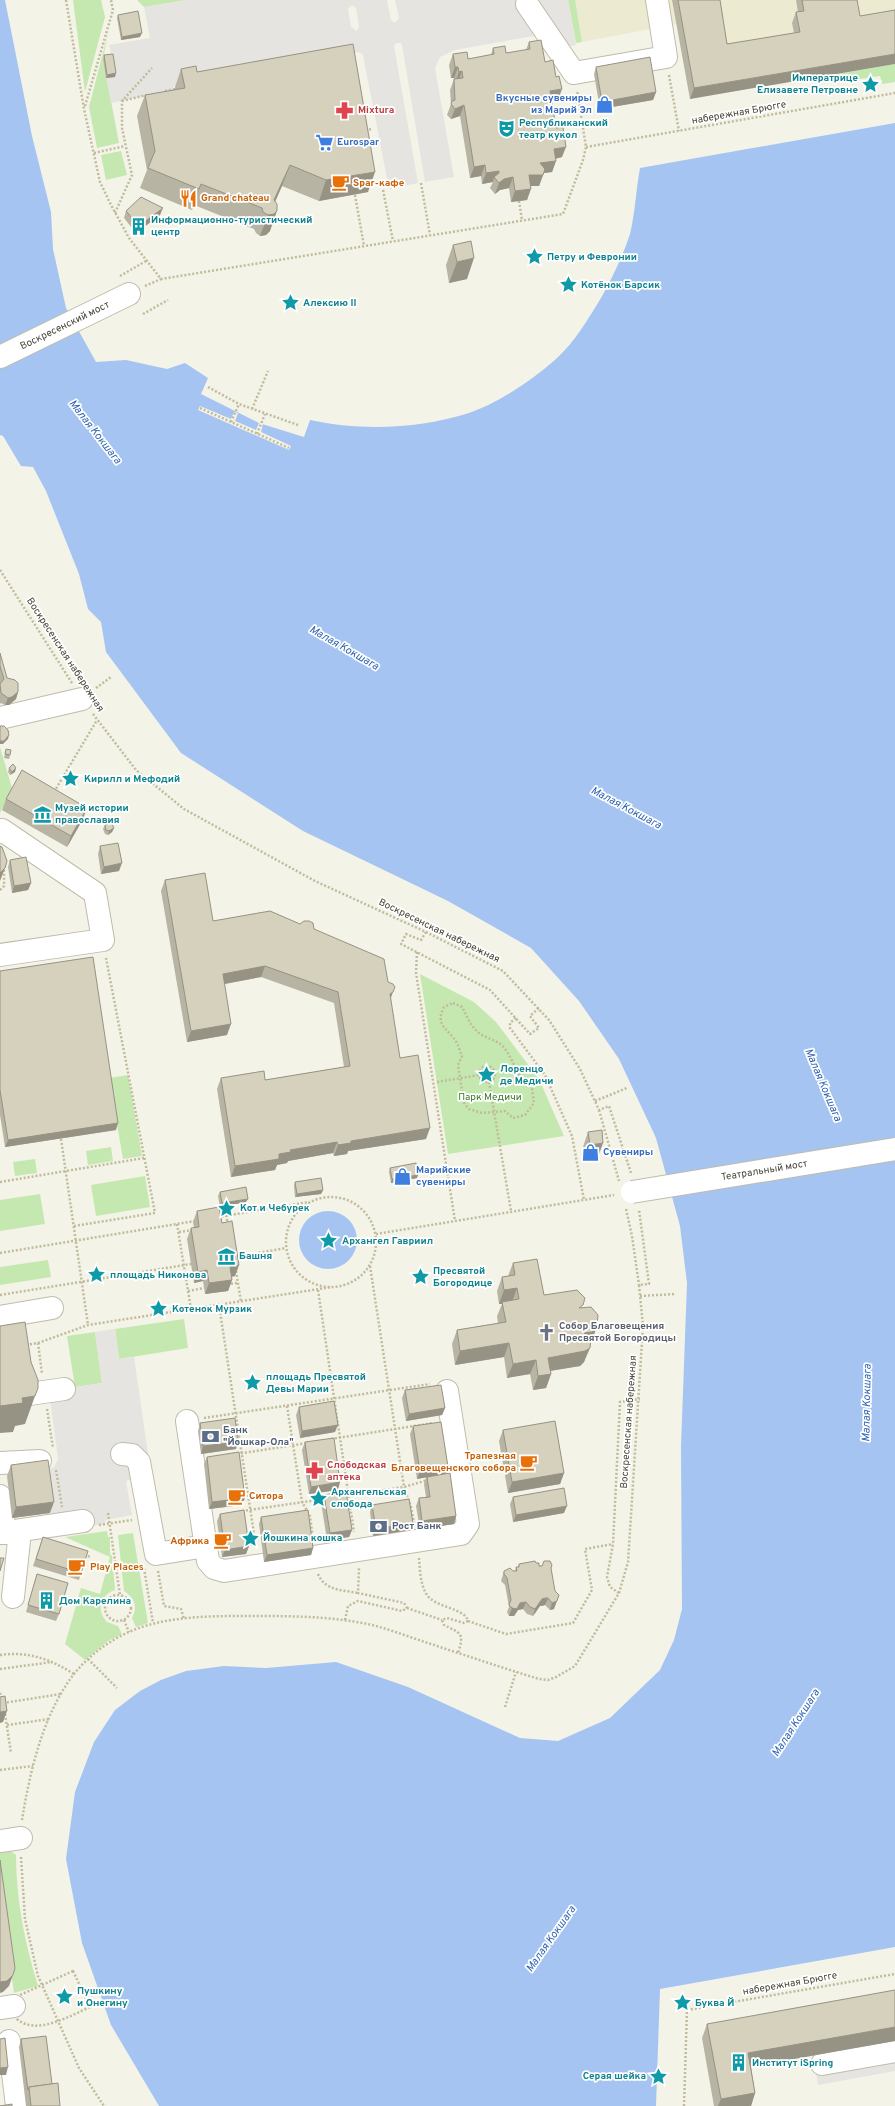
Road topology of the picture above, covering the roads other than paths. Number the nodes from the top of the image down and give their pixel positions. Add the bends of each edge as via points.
1 (657, 0) edge
2 (527, 4) dead end
3 (122, 286) road end
4 (0, 358) edge
5 (82, 699) road end
6 (0, 718) edge
7 (0, 832) edge
8 (0, 955) edge
9 (895, 1149) edge
10 (634, 1190) road end
11 (52, 1308) dead end
12 (0, 1317) edge
13 (447, 1391) road end
14 (187, 1420) road end
15 (122, 1454) dead end
16 (50, 1460) edge
17 (0, 1463) edge
18 (0, 1496) edge
19 (74, 1523) road end
20 (8, 1532) edge
21 (206, 1546) junction
22 (13, 1597) dead end
23 (9, 2041) dead end
24 (895, 2051) edge
25 (822, 2064) dead end
26 (12, 2104) edge

1 - 2 street via 666,57 574,73
3 - 4 street, Воскресенский мост
5 - 6 street
7 - 8 street via 2,830 95,893 103,940
9 - 10 street, Театральный мост, bridge
11 - 12 street
13 - 21 street via 467,1528 461,1534 218,1571 208,1561
14 - 21 street
15 - 21 street via 132,1455 139,1462 156,1554
16 - 17 street
18 - 20 street
19 - 20 street
20 - 22 street
23 - 26 street
24 - 25 street

